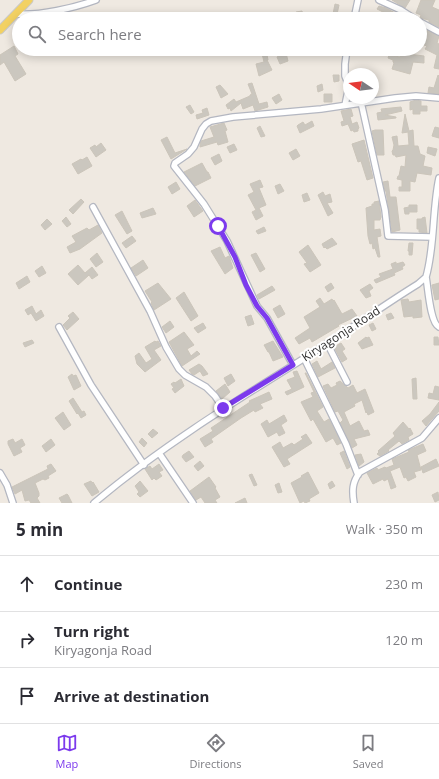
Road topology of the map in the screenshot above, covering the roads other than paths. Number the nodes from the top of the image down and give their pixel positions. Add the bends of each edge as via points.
1 (29, 0) edge
2 (96, 0) edge
3 (358, 0) edge
4 (379, 0) edge
5 (18, 12) edge
6 (50, 12) edge
7 (355, 12) edge
8 (404, 12) edge
9 (12, 18) edge
10 (427, 26) edge
11 (0, 30) edge
12 (439, 32) edge
13 (346, 56) edge
14 (439, 98) edge
15 (379, 100) edge
16 (350, 104) edge
17 (361, 104) edge
18 (345, 105) junction
19 (439, 178) edge
20 (93, 207) dead end
21 (432, 237) junction
22 (426, 277) junction
23 (59, 327) dead end
24 (439, 327) edge
25 (327, 343) junction
26 (304, 358) junction
27 (293, 365) junction
28 (347, 382) dead end
29 (223, 408) junction
30 (439, 418) edge
31 (159, 453) junction
32 (144, 465) junction
33 (0, 473) edge
34 (358, 475) junction
35 (13, 503) edge
36 (94, 503) edge
37 (193, 503) edge
38 (354, 503) edge

1 - 5 main road
2 - 6 street
3 - 7 street
4 - 8 street
9 - 11 main road
10 - 12 street
13 - 18 street via 345,76 348,86
14 - 15 street via 416,96
16 - 18 street
17 - 21 street via 385,210 388,236
18 - 27 street via 211,121 202,129 194,147 174,166 204,204 227,240 257,306 267,318
19 - 21 street
20 - 29 street via 179,369 206,387 216,396
21 - 22 street
22 - 24 street via 433,317
22 - 25 street, Kiryagonja Road
23 - 32 street via 91,385
25 - 26 street, Kiryagonja Road
25 - 28 street
26 - 27 street, Kiryagonja Road
26 - 34 street via 346,444
27 - 29 street, Kiryagonja Road
29 - 31 street, Kiryagonja Road
30 - 34 street via 422,438
31 - 32 street, Kiryagonja Road
31 - 37 street
32 - 36 street, Kiryagonja Road
33 - 35 street via 7,484
34 - 38 street via 352,488

